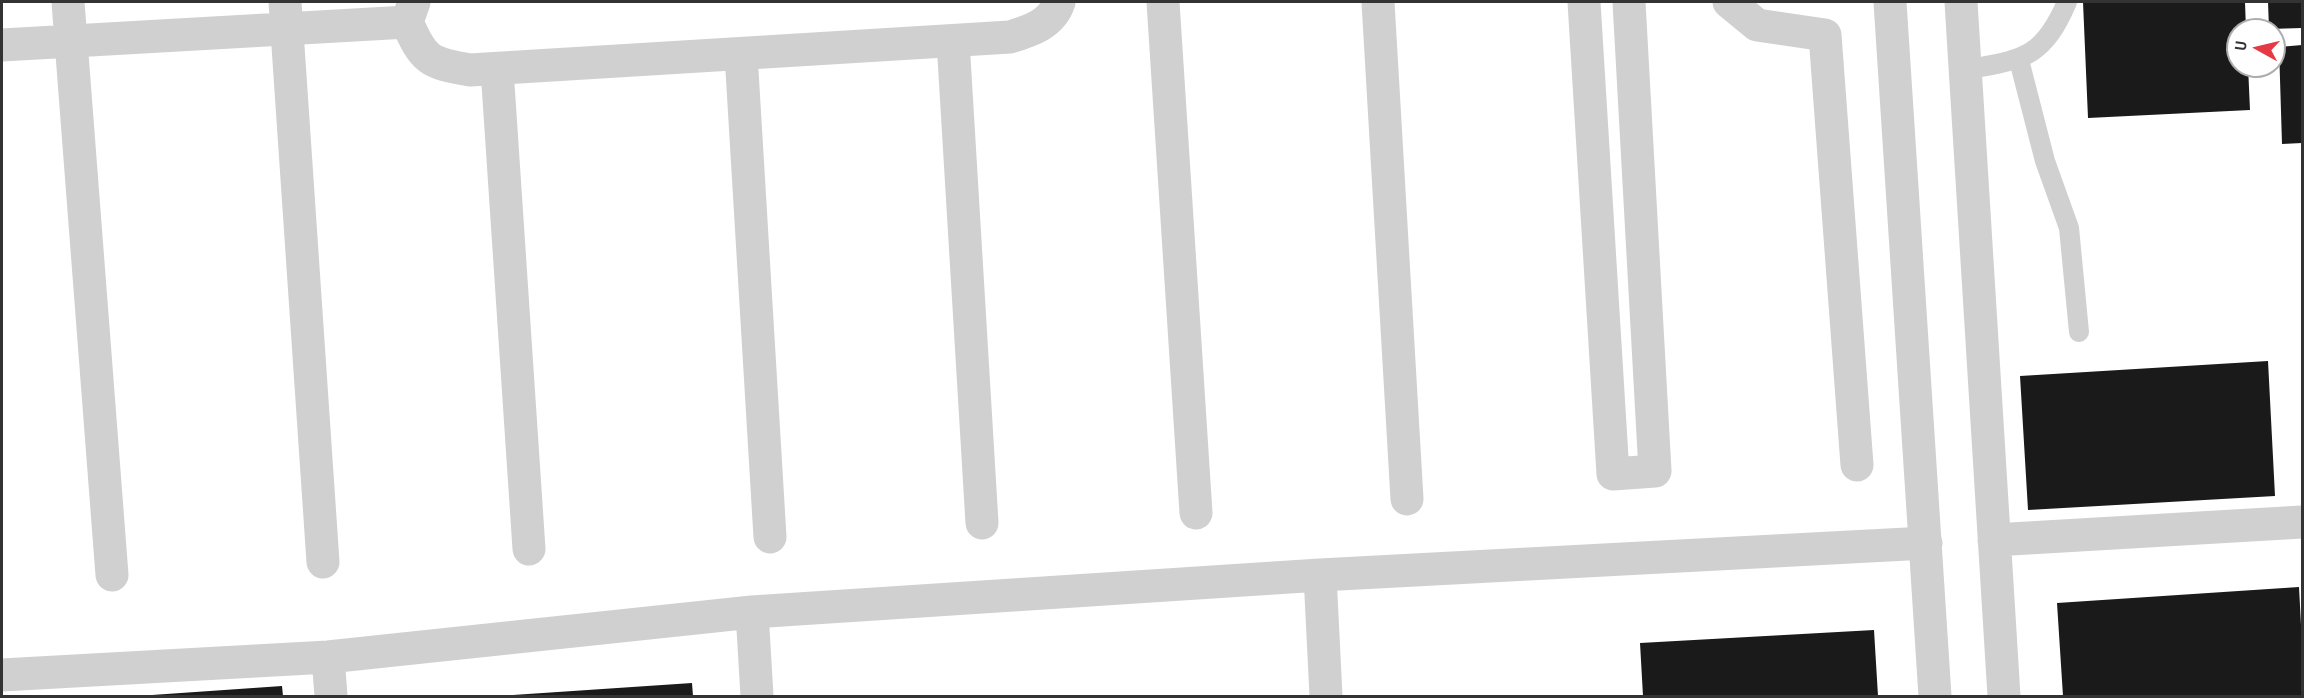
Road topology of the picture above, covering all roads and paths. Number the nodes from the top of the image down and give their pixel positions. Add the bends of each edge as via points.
1 (68, 2) edge
2 (1059, 2) edge
3 (1163, 2) edge
4 (1378, 2) edge
5 (1584, 2) edge
6 (1629, 2) edge
7 (1729, 2) edge
8 (1890, 2) edge
9 (1961, 2) edge
10 (2067, 2) edge
11 (411, 12) edge
12 (286, 15) edge
13 (70, 41) junction
14 (953, 41) junction
15 (2, 45) edge
16 (741, 54) junction
17 (2019, 60) junction
18 (497, 69) junction
19 (1965, 69) junction
20 (2079, 332) dead end
21 (1857, 465) dead end
22 (1407, 499) dead end
23 (1196, 513) dead end
24 (2302, 522) edge
25 (982, 523) dead end
26 (770, 537) dead end
27 (1994, 540) junction
28 (1926, 543) junction
29 (529, 549) dead end
30 (323, 561) dead end
31 (112, 575) dead end
32 (1320, 575) junction
33 (752, 612) junction
34 (328, 657) junction
35 (2, 675) edge
36 (331, 696) edge
37 (757, 696) edge
38 (1326, 696) edge
39 (1935, 696) edge
40 (2004, 696) edge

1 - 13 street
2 - 14 street via 1056,12 1035,29 1010,38
3 - 23 street
4 - 22 street
5 - 6 street via 1613,474 1655,471
7 - 21 street via 1757,25 1825,35
8 - 28 street
9 - 19 street
10 - 17 lane via 2051,32 2034,51
11 - 12 street
11 - 18 street via 419,49 439,65
12 - 13 street
12 - 30 street
13 - 15 street
13 - 31 street
14 - 16 street
14 - 25 street
16 - 18 street
16 - 26 street
17 - 19 lane
17 - 20 lane via 2069,228
18 - 29 street
19 - 27 street
24 - 27 street
27 - 40 street
28 - 32 street
28 - 39 street
32 - 33 street
32 - 38 street
33 - 34 street
33 - 37 street
34 - 35 street
34 - 36 street

